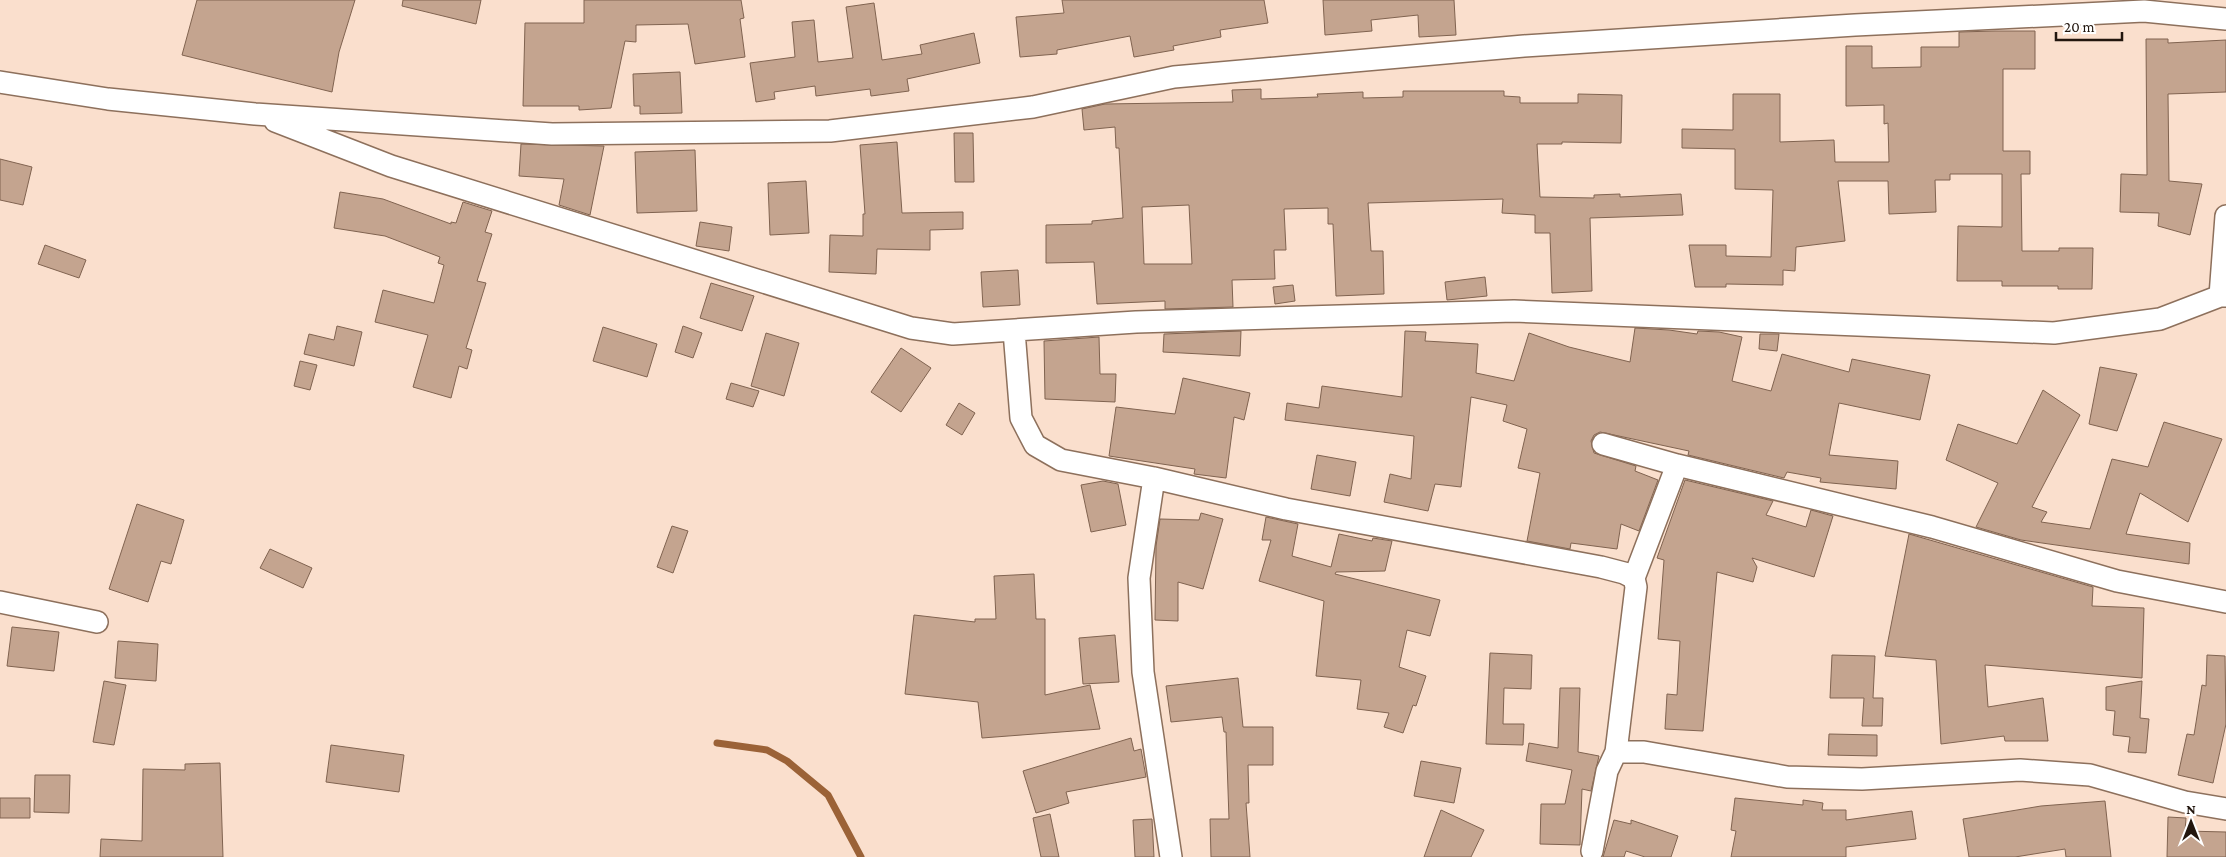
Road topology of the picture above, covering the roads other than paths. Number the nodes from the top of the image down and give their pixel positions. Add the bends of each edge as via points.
1 (2226, 19) edge
2 (0, 82) edge
3 (255, 114) junction
4 (2226, 216) edge
5 (2223, 296) edge
6 (1014, 331) junction
7 (1603, 444) dead end
8 (1677, 465) junction
9 (1154, 478) junction
10 (1634, 578) junction
11 (0, 602) edge
12 (2226, 602) edge
13 (97, 622) dead end
14 (1616, 752) junction
15 (2226, 809) edge
16 (1592, 851) dead end
17 (1171, 857) edge

1 - 3 street via 2134,11 1855,24 1524,46 1174,77 1033,107 830,131 552,134
2 - 3 street via 108,99
3 - 6 street via 391,166 911,328 953,334
4 - 5 street
5 - 6 street via 2160,320 2054,333 1514,311 1136,322
6 - 9 street via 1021,418 1035,444 1061,460
7 - 8 street
8 - 10 street
8 - 12 street via 1932,528 2117,581
9 - 10 street via 1286,510 1601,567 1624,572
9 - 17 street via 1139,578 1143,672
10 - 14 street via 1636,586
11 - 13 street
14 - 15 street via 1644,752 1787,777 1862,780 2020,770 2090,775 2185,802
14 - 16 street via 1607,771

